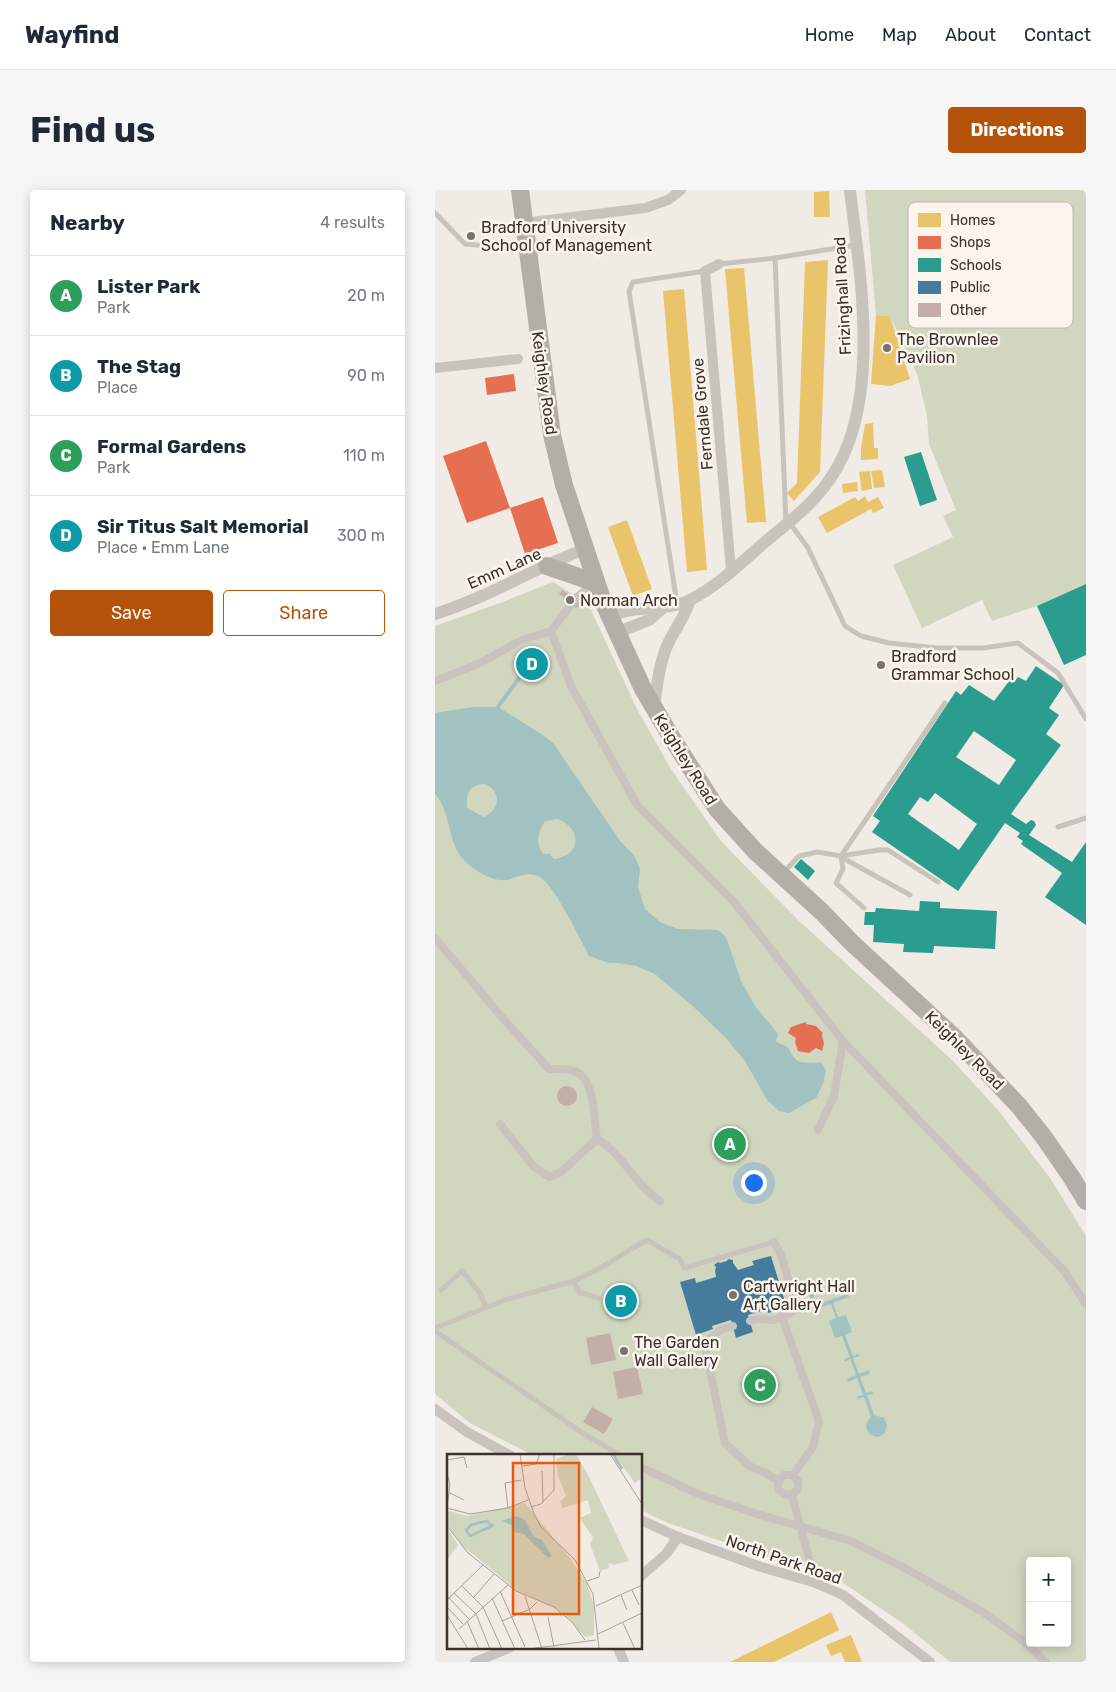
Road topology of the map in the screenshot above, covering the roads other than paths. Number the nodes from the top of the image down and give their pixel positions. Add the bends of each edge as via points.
1 (520, 190) edge
2 (681, 190) edge
3 (850, 190) edge
4 (435, 213) edge
5 (524, 222) junction
6 (857, 244) junction
7 (527, 249) junction
8 (775, 258) junction
9 (719, 264) joint
10 (705, 271) junction
11 (518, 359) dead end
12 (435, 368) edge
13 (787, 523) junction
14 (585, 549) junction
15 (547, 566) junction
16 (731, 570) junction
17 (596, 583) junction
18 (690, 600) junction
19 (677, 604) junction
20 (664, 607) junction
21 (435, 614) edge
22 (609, 616) junction
23 (551, 631) junction
24 (617, 633) junction
25 (435, 681) edge
26 (945, 703) dead end
27 (654, 707) junction
28 (1086, 719) edge
29 (1086, 818) edge
30 (1058, 827) dead end
31 (841, 856) junction
32 (781, 875) junction
33 (938, 882) dead end
34 (910, 894) dead end
35 (863, 908) dead end
36 (435, 938) edge
37 (843, 1041) junction
38 (500, 1124) dead end
39 (818, 1130) dead end
40 (597, 1138) junction
41 (1086, 1201) edge
42 (660, 1202) dead end
43 (774, 1242) joint
44 (574, 1281) junction
45 (441, 1290) dead end
46 (598, 1298) dead end
47 (1086, 1304) edge
48 (486, 1307) junction
49 (782, 1317) junction
50 (750, 1321) dead end
51 (733, 1326) dead end
52 (435, 1329) edge
53 (435, 1409) edge
54 (507, 1454) edge
55 (619, 1454) edge
56 (643, 1468) edge
57 (793, 1475) junction
58 (779, 1480) junction
59 (792, 1495) junction
60 (643, 1521) edge
61 (800, 1526) junction
62 (678, 1537) junction
63 (643, 1574) edge
64 (813, 1582) junction
65 (504, 1650) edge
66 (619, 1650) edge
67 (475, 1662) edge
68 (623, 1662) edge
69 (930, 1662) edge
70 (1046, 1662) edge

1 - 5 highway, Keighley Road
2 - 5 street via 668,200 645,208
3 - 6 street, Frizinghall Road
4 - 7 lane via 465,244
5 - 7 highway, Keighley Road
6 - 8 lane
6 - 13 street, Frizinghall Road via 863,326 862,376 852,432 830,479
7 - 14 highway, Keighley Road via 552,435
8 - 9 lane
8 - 13 lane
9 - 10 street
10 - 16 street, Ferndale Grove
10 - 19 lane via 633,282 629,291
11 - 12 street
13 - 16 street, Frizinghall Road
13 - 28 lane via 808,548 845,626 861,636 928,647 983,648 1018,643 1058,673
14 - 15 street, Emm Lane
14 - 17 highway, Keighley Road
15 - 17 highway
15 - 21 street, Emm Lane
16 - 18 street, Frizinghall Road
17 - 22 highway, Keighley Road
17 - 23 street via 577,597
18 - 19 street, Frizinghall Road
18 - 27 street via 663,658
19 - 20 street, Frizinghall Road
20 - 22 street, Frizinghall Road via 629,610
20 - 24 street, Frizinghall Road via 649,620
22 - 24 highway, Keighley Road
23 - 25 street via 522,640 478,664
23 - 37 street via 571,686 637,805 734,902
24 - 27 highway, Keighley Road
26 - 31 lane
27 - 32 highway, Keighley Road via 717,808
29 - 30 lane
31 - 32 lane via 817,852 799,856
31 - 33 lane via 888,850
31 - 34 lane
31 - 35 lane via 843,869 836,883
32 - 41 highway, Keighley Road via 954,1037 1019,1106
36 - 40 street via 549,1069 580,1074 590,1086
37 - 39 street via 834,1096
37 - 47 street via 1065,1272
38 - 40 street via 534,1167 550,1177 561,1172
40 - 42 street via 616,1152
43 - 44 lane via 684,1268 680,1259 647,1240
43 - 49 street via 796,1304 793,1312
44 - 46 lane via 579,1292
44 - 48 lane
45 - 48 lane via 462,1271 480,1293
48 - 52 lane
49 - 50 street
49 - 57 street via 819,1421 813,1447
51 - 58 street via 704,1340 725,1443 749,1466
52 - 55 lane via 584,1434
53 - 54 street via 467,1432
56 - 61 street via 699,1494
57 - 58 street via 785,1475
57 - 59 street via 799,1485
58 - 59 street via 781,1492
59 - 61 street
60 - 62 street, North Park Road
61 - 64 street
61 - 70 street via 851,1541 901,1566 983,1612
62 - 63 street via 666,1554
62 - 64 street, North Park Road
64 - 69 street, North Park Road via 843,1595
65 - 67 street
66 - 68 street

